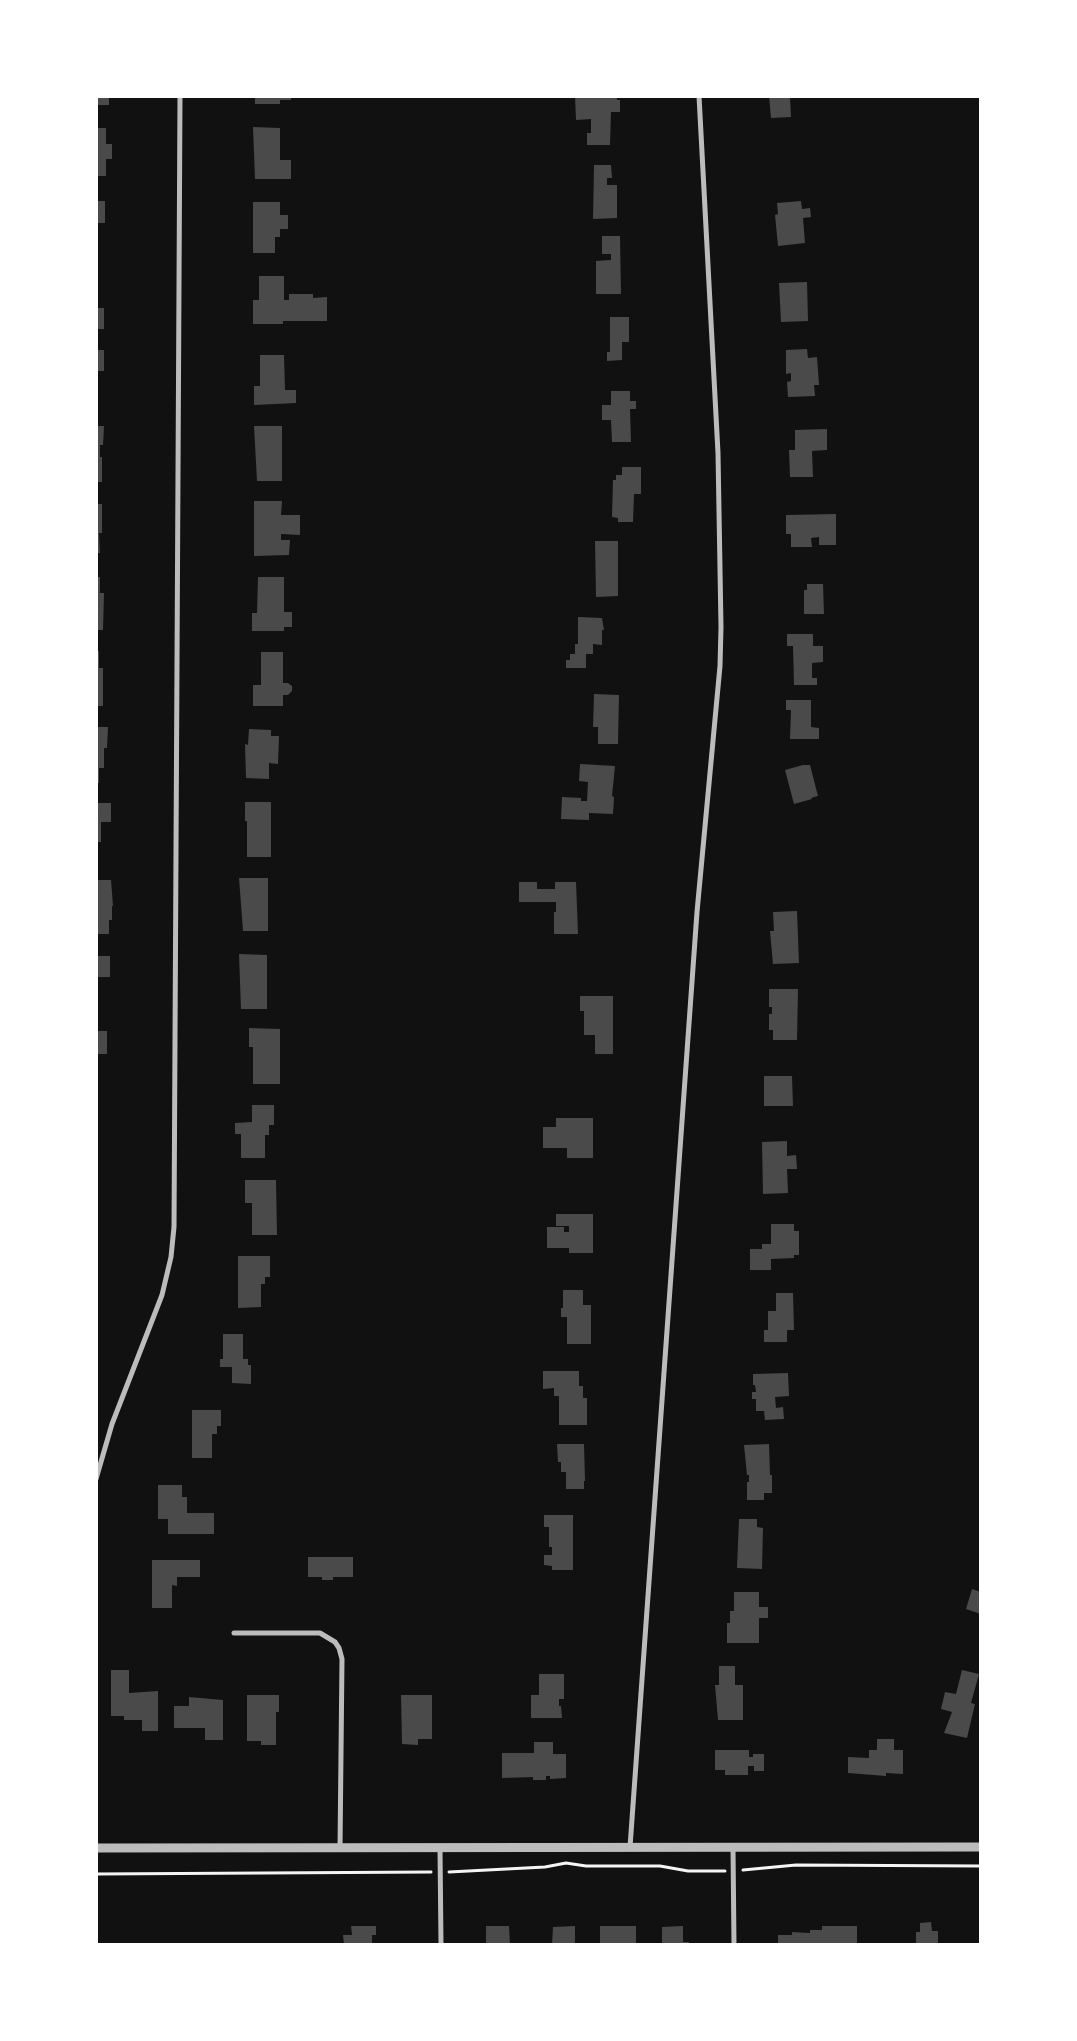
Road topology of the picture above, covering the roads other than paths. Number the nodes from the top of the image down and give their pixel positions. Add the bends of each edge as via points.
1 (180, 96) edge
2 (699, 96) edge
3 (96, 1479) edge
4 (234, 1633) dead end
5 (630, 1847) junction
6 (733, 1847) junction
7 (981, 1847) edge
8 (96, 1848) edge
9 (340, 1848) junction
10 (440, 1848) junction
11 (441, 1945) edge
12 (734, 1945) edge

1 - 3 street via 174,1227 162,1295 112,1424
2 - 5 street via 718,444 720,666 697,912
4 - 9 street via 320,1633 339,1648 342,1659
5 - 6 street
5 - 10 street
6 - 7 street
6 - 12 street
8 - 9 street
9 - 10 street
10 - 11 street

